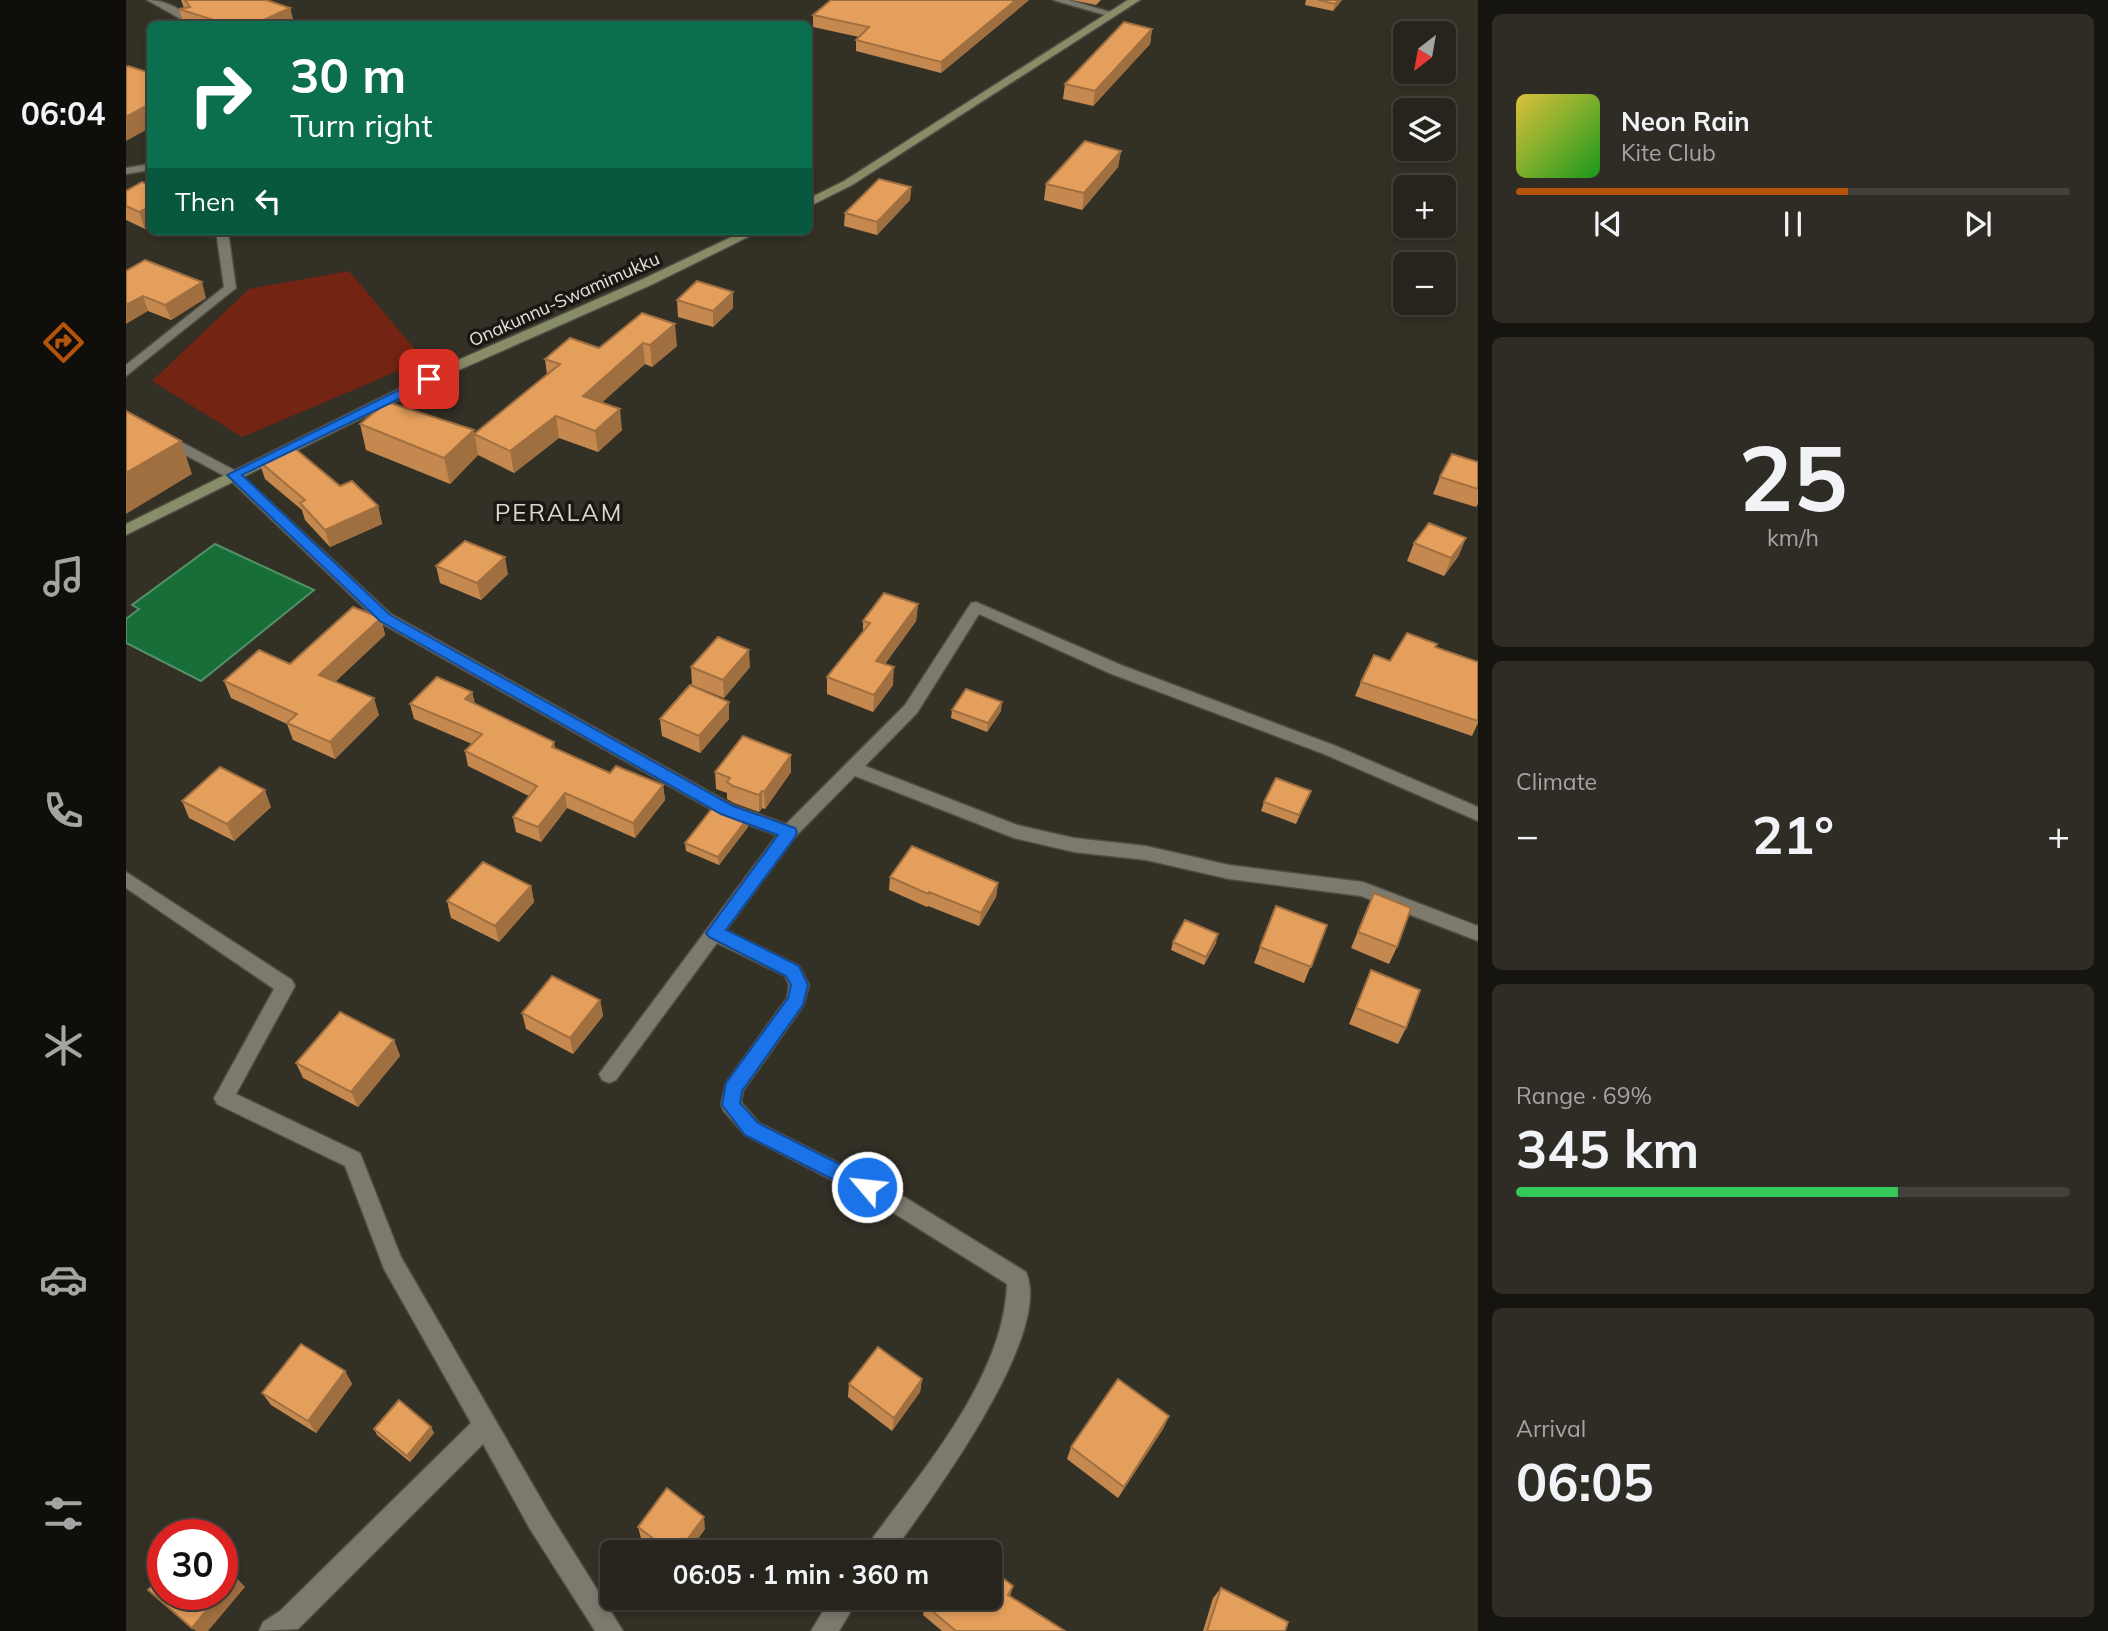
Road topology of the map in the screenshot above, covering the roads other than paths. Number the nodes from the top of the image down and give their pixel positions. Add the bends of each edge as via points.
1 (152, 0) edge
2 (1058, 0) edge
3 (1135, 0) edge
4 (1112, 14) junction
5 (186, 21) edge
6 (147, 168) edge
7 (126, 171) edge
8 (812, 202) edge
9 (223, 235) edge
10 (746, 235) edge
11 (126, 372) edge
12 (126, 417) edge
13 (233, 475) junction
14 (126, 530) edge
15 (852, 768) junction
16 (1478, 814) edge
17 (789, 832) junction
18 (126, 880) edge
19 (715, 933) junction
20 (1478, 934) edge
21 (609, 1074) dead end
22 (485, 1426) junction
23 (886, 1540) edge
24 (838, 1610) edge
25 (272, 1631) edge
26 (610, 1631) edge
27 (824, 1631) edge

1 - 5 street
2 - 4 street
3 - 4 street
4 - 8 street
6 - 7 street
9 - 11 street via 230,288
10 - 13 street, Onakunnu-Swamimukku via 454,367
12 - 13 street
13 - 14 street, Onakunnu-Swamimukku
13 - 17 street via 385,618 727,810
15 - 16 street via 911,709 976,607 1115,669 1330,750
15 - 17 street
15 - 20 street via 1014,831 1229,872 1363,889
17 - 19 street
18 - 22 street via 285,986 224,1098 353,1160 392,1262
19 - 21 street
19 - 23 street via 792,971 799,985 796,1000 733,1089 731,1105 737,1114 751,1129 891,1200 1018,1279 1021,1297 1011,1333 982,1400
22 - 25 street via 289,1620
22 - 26 street via 538,1520
24 - 27 street

